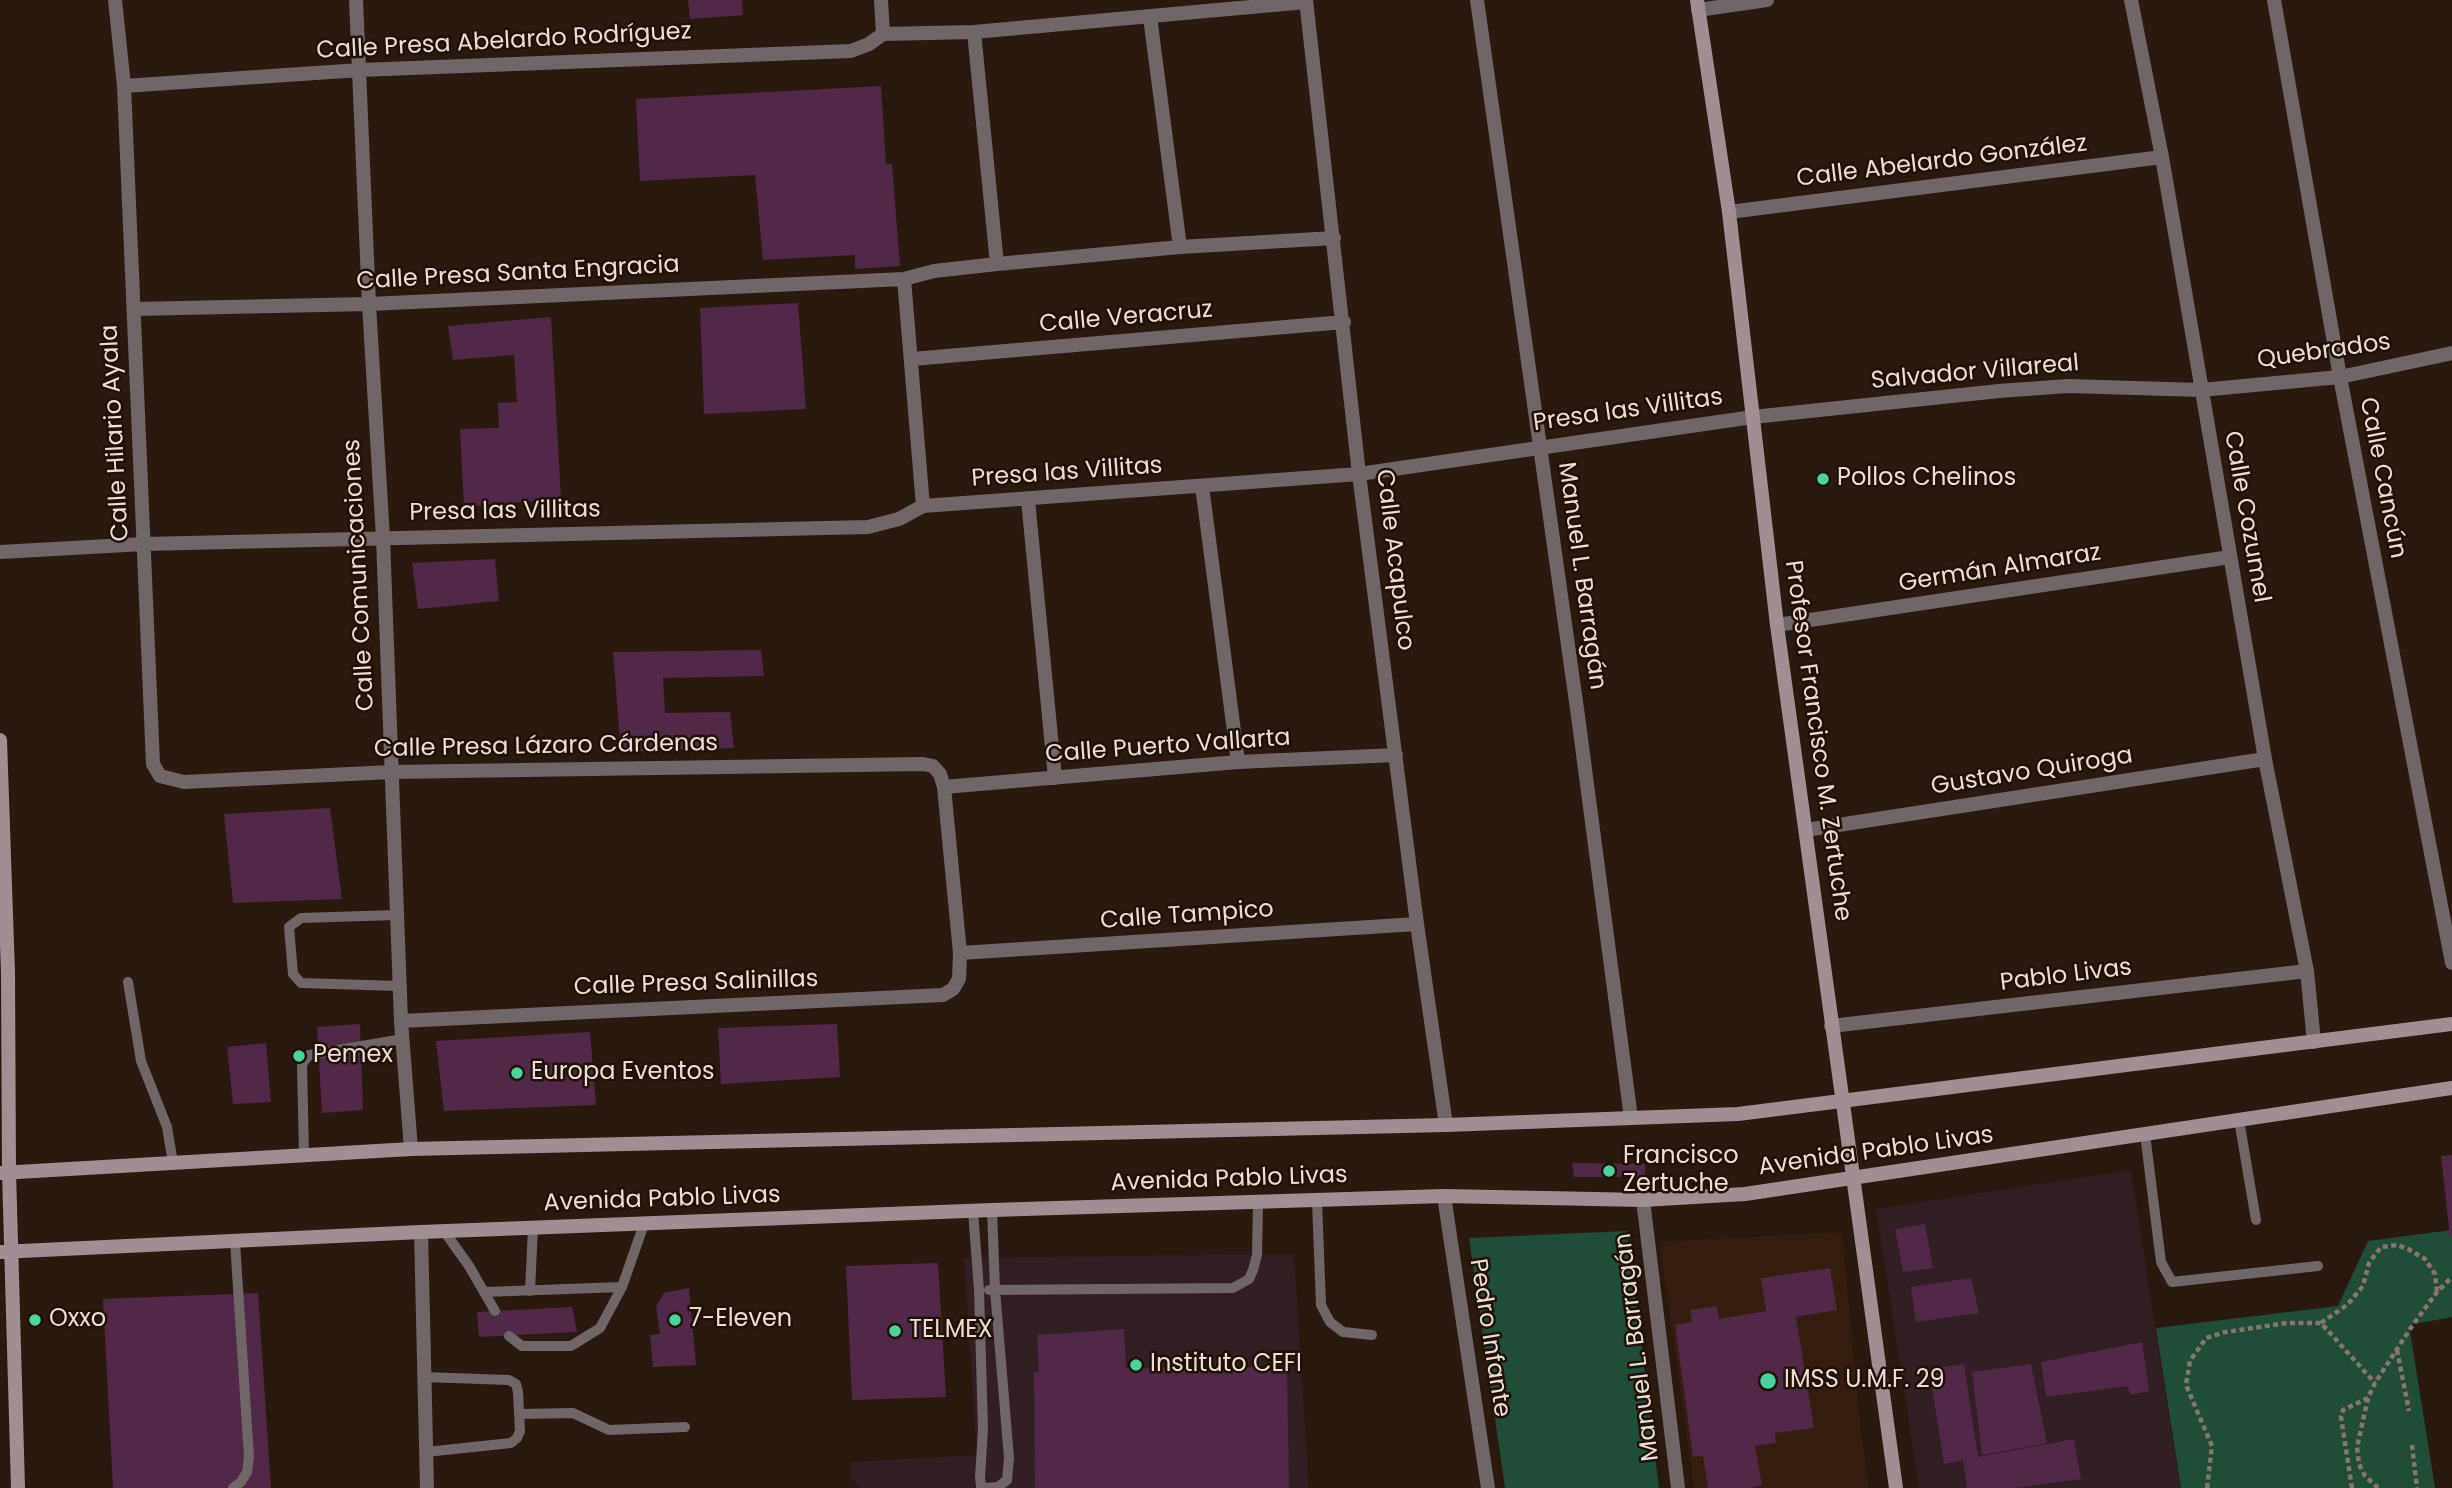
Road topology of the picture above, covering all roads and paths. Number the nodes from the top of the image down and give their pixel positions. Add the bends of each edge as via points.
1 (115, 0) edge
2 (356, 0) edge
3 (881, 0) edge
4 (1477, 0) edge
5 (1767, 0) edge
6 (2131, 0) edge
7 (2274, 0) edge
8 (1306, 1) edge
9 (1697, 5) edge
10 (1150, 17) junction
11 (974, 32) junction
12 (883, 34) junction
13 (360, 71) junction
14 (124, 86) junction
15 (2162, 157) junction
16 (1729, 212) junction
17 (1334, 237) junction
18 (1180, 247) junction
19 (997, 264) junction
20 (904, 279) junction
21 (369, 304) junction
22 (134, 309) junction
23 (1343, 322) junction
24 (2452, 354) edge
25 (912, 359) junction
26 (2340, 377) junction
27 (2201, 390) junction
28 (1753, 417) junction
29 (1540, 447) junction
30 (1359, 474) junction
31 (1202, 486) junction
32 (1028, 500) junction
33 (923, 506) junction
34 (383, 538) junction
35 (144, 544) junction
36 (0, 552) edge
37 (2230, 558) junction
38 (1777, 625) junction
39 (0, 740) edge
40 (1396, 755) junction
41 (2265, 759) junction
42 (1238, 762) junction
43 (391, 772) junction
44 (160, 776) joint
45 (1055, 778) junction
46 (944, 787) junction
47 (2, 815) edge
48 (1806, 830) junction
49 (397, 915) junction
50 (1417, 924) junction
51 (960, 953) junction
52 (2452, 963) edge
53 (2306, 971) junction
54 (4, 973) edge
55 (128, 982) dead end
56 (400, 986) junction
57 (401, 1021) junction
58 (2452, 1024) edge
59 (1831, 1026) junction
60 (402, 1040) junction
61 (2314, 1042) junction
62 (2452, 1088) edge
63 (1843, 1102) junction
64 (1631, 1118) junction
65 (2239, 1120) junction
66 (1446, 1125) junction
67 (2145, 1134) junction
68 (411, 1149) junction
69 (304, 1155) junction
70 (173, 1163) junction
71 (5, 1172) edge
72 (1854, 1179) junction
73 (1444, 1196) junction
74 (1643, 1200) junction
75 (1317, 1201) junction
76 (1258, 1202) junction
77 (992, 1210) junction
78 (973, 1211) junction
79 (2256, 1220) dead end
80 (645, 1224) junction
81 (533, 1228) junction
82 (444, 1231) junction
83 (421, 1232) junction
84 (235, 1242) junction
85 (6, 1252) edge
86 (2318, 1266) dead end
87 (2452, 1277) edge
88 (622, 1287) junction
89 (979, 1290) junction
90 (995, 1290) junction
91 (530, 1291) junction
92 (484, 1292) junction
93 (2437, 1292) junction
94 (495, 1311) dead end
95 (2321, 1323) junction
96 (509, 1335) dead end
97 (1372, 1335) dead end
98 (2396, 1349) junction
99 (424, 1377) junction
100 (2375, 1383) junction
101 (2368, 1398) junction
102 (2409, 1411) dead end
103 (519, 1414) junction
104 (685, 1427) dead end
105 (2412, 1445) dead end
106 (2357, 1447) junction
107 (2346, 1451) junction
108 (426, 1452) junction
109 (18, 1488) edge
110 (233, 1488) edge
111 (426, 1488) edge
112 (1489, 1488) edge
113 (1678, 1488) edge
114 (1896, 1488) edge
115 (2207, 1488) edge
116 (2352, 1488) edge
117 (2378, 1488) edge
118 (2417, 1488) edge

1 - 14 street, Calle Hilario Ayala
2 - 13 street, Calle Comunicaciones
3 - 12 street
4 - 29 street, Manuel L. Barragán
5 - 9 street
6 - 15 street, Calle Cozumel
7 - 26 street, Calle Cancún
8 - 10 street
8 - 17 street, Calle Acapulco
9 - 16 main road, Profesor Francisco M. Zertuche
10 - 11 street
10 - 18 street
11 - 12 street
11 - 19 street
12 - 13 street, Calle Presa Abelardo Rodríguez via 851,51
13 - 14 street, Calle Presa Abelardo Rodríguez
13 - 21 street, Calle Comunicaciones
14 - 22 street, Calle Hilario Ayala
15 - 16 street, Calle Abelardo González
15 - 27 street, Calle Cozumel
16 - 28 main road, Profesor Francisco M. Zertuche
17 - 18 street
17 - 23 street, Calle Acapulco
18 - 19 street
19 - 20 street
20 - 21 street, Calle Presa Santa Engracia
20 - 25 street
21 - 22 street, Calle Presa Santa Engracia
21 - 34 street, Calle Comunicaciones
22 - 35 street, Calle Hilario Ayala
23 - 25 street, Calle Veracruz
23 - 30 street, Calle Acapulco
24 - 26 street, Quebrados
25 - 33 street
26 - 27 street, Quebrados
26 - 52 street, Calle Cancún
27 - 28 street, Salvador Villareal via 2068,386
27 - 37 street, Calle Cozumel
28 - 29 street, Presa las Villitas
28 - 38 main road, Profesor Francisco M. Zertuche
29 - 30 street, Presa las Villitas
29 - 64 street, Manuel L. Barragán
30 - 31 street, Presa las Villitas
30 - 40 street, Calle Acapulco
31 - 32 street, Presa las Villitas
31 - 42 street
32 - 33 street, Presa las Villitas
32 - 45 street
33 - 34 street, Presa las Villitas via 899,519 868,527
34 - 35 street, Presa las Villitas
34 - 43 street, Calle Comunicaciones
35 - 36 street, Presa las Villitas
35 - 44 street, Calle Hilario Ayala via 153,764
37 - 38 street, Germán Almaraz
37 - 41 street, Calle Cozumel
38 - 48 main road, Profesor Francisco M. Zertuche
39 - 47 main road
40 - 42 street, Calle Puerto Vallarta
40 - 50 street, Calle Acapulco
41 - 48 street, Gustavo Quiroga
41 - 53 street, Calle Cozumel
42 - 45 street, Calle Puerto Vallarta
43 - 44 street, Calle Presa Lázaro Cárdenas via 184,782
43 - 46 street, Calle Presa Lázaro Cárdenas via 933,766
43 - 49 street, Calle Comunicaciones
45 - 46 street, Calle Puerto Vallarta
46 - 51 street, Calle Presa Salinillas
47 - 54 main road
48 - 59 main road, Profesor Francisco M. Zertuche
49 - 56 street, Calle Comunicaciones
49 - 56 lane via 301,918 289,927 293,974 301,983
50 - 51 street, Calle Tampico
50 - 66 street, Calle Acapulco
51 - 57 street, Calle Presa Salinillas via 959,979 943,995
53 - 59 street, Pablo Livas
53 - 61 street, Calle Cozumel
54 - 71 main road
55 - 70 lane via 141,1061 166,1127
56 - 57 street, Calle Comunicaciones
57 - 60 street, Calle Comunicaciones
58 - 61 main road, Avenida Pablo Livas
59 - 63 main road, Profesor Francisco M. Zertuche
60 - 68 street, Calle Comunicaciones
60 - 69 lane via 309,1055 302,1064
61 - 63 main road, Avenida Pablo Livas
62 - 65 main road, Avenida Pablo Livas
63 - 64 main road, Avenida Pablo Livas via 1738,1114
63 - 72 main road, Profesor Francisco M. Zertuche
64 - 66 main road, Avenida Pablo Livas
65 - 67 main road, Avenida Pablo Livas
65 - 79 lane
66 - 68 main road, Avenida Pablo Livas
67 - 72 main road, Avenida Pablo Livas
67 - 86 lane via 2161,1262 2172,1282
68 - 69 main road, Avenida Pablo Livas
69 - 70 main road, Avenida Pablo Livas
70 - 71 main road, Avenida Pablo Livas
71 - 85 main road
72 - 74 main road, Avenida Pablo Livas via 1745,1194
72 - 114 main road, Profesor Francisco M. Zertuche
73 - 74 main road, Avenida Pablo Livas
73 - 75 main road, Avenida Pablo Livas
73 - 112 street, Pedro Infante
74 - 113 street, Manuel L. Barragán
75 - 76 main road, Avenida Pablo Livas
75 - 97 lane via 1321,1305 1330,1322 1343,1332
76 - 77 main road, Avenida Pablo Livas
76 - 90 lane via 1253,1270 1249,1279 1233,1288
77 - 78 main road, Avenida Pablo Livas
77 - 90 lane
78 - 80 main road, Avenida Pablo Livas
78 - 89 lane
80 - 81 main road, Avenida Pablo Livas
80 - 88 lane
81 - 82 main road, Avenida Pablo Livas
81 - 91 lane
82 - 83 main road, Avenida Pablo Livas
82 - 92 lane
83 - 84 main road, Avenida Pablo Livas
83 - 99 street
84 - 85 main road, Avenida Pablo Livas
84 - 110 lane via 249,1457 247,1472
85 - 109 main road
87 - 93 path
88 - 91 lane
88 - 96 lane via 600,1328 571,1346 522,1346
89 - 90 lane
89 - 90 lane via 981,1486 985,1488 998,1487 1007,1480 1010,1458
91 - 92 lane
92 - 94 lane
93 - 95 path via 2435,1274 2425,1259 2397,1245 2381,1247 2369,1263 2363,1286 2347,1305
93 - 98 path
95 - 100 path
95 - 115 path via 2287,1323 2206,1338 2190,1362 2186,1385 2211,1446
98 - 100 path
98 - 102 path
99 - 103 lane via 509,1380 516,1384
99 - 108 street
100 - 101 path
101 - 106 path
101 - 107 path via 2343,1410
103 - 104 lane via 573,1413 609,1430
103 - 108 lane via 520,1431 511,1443
105 - 118 path
106 - 107 path
106 - 117 path via 2365,1476
107 - 116 path
108 - 111 street

